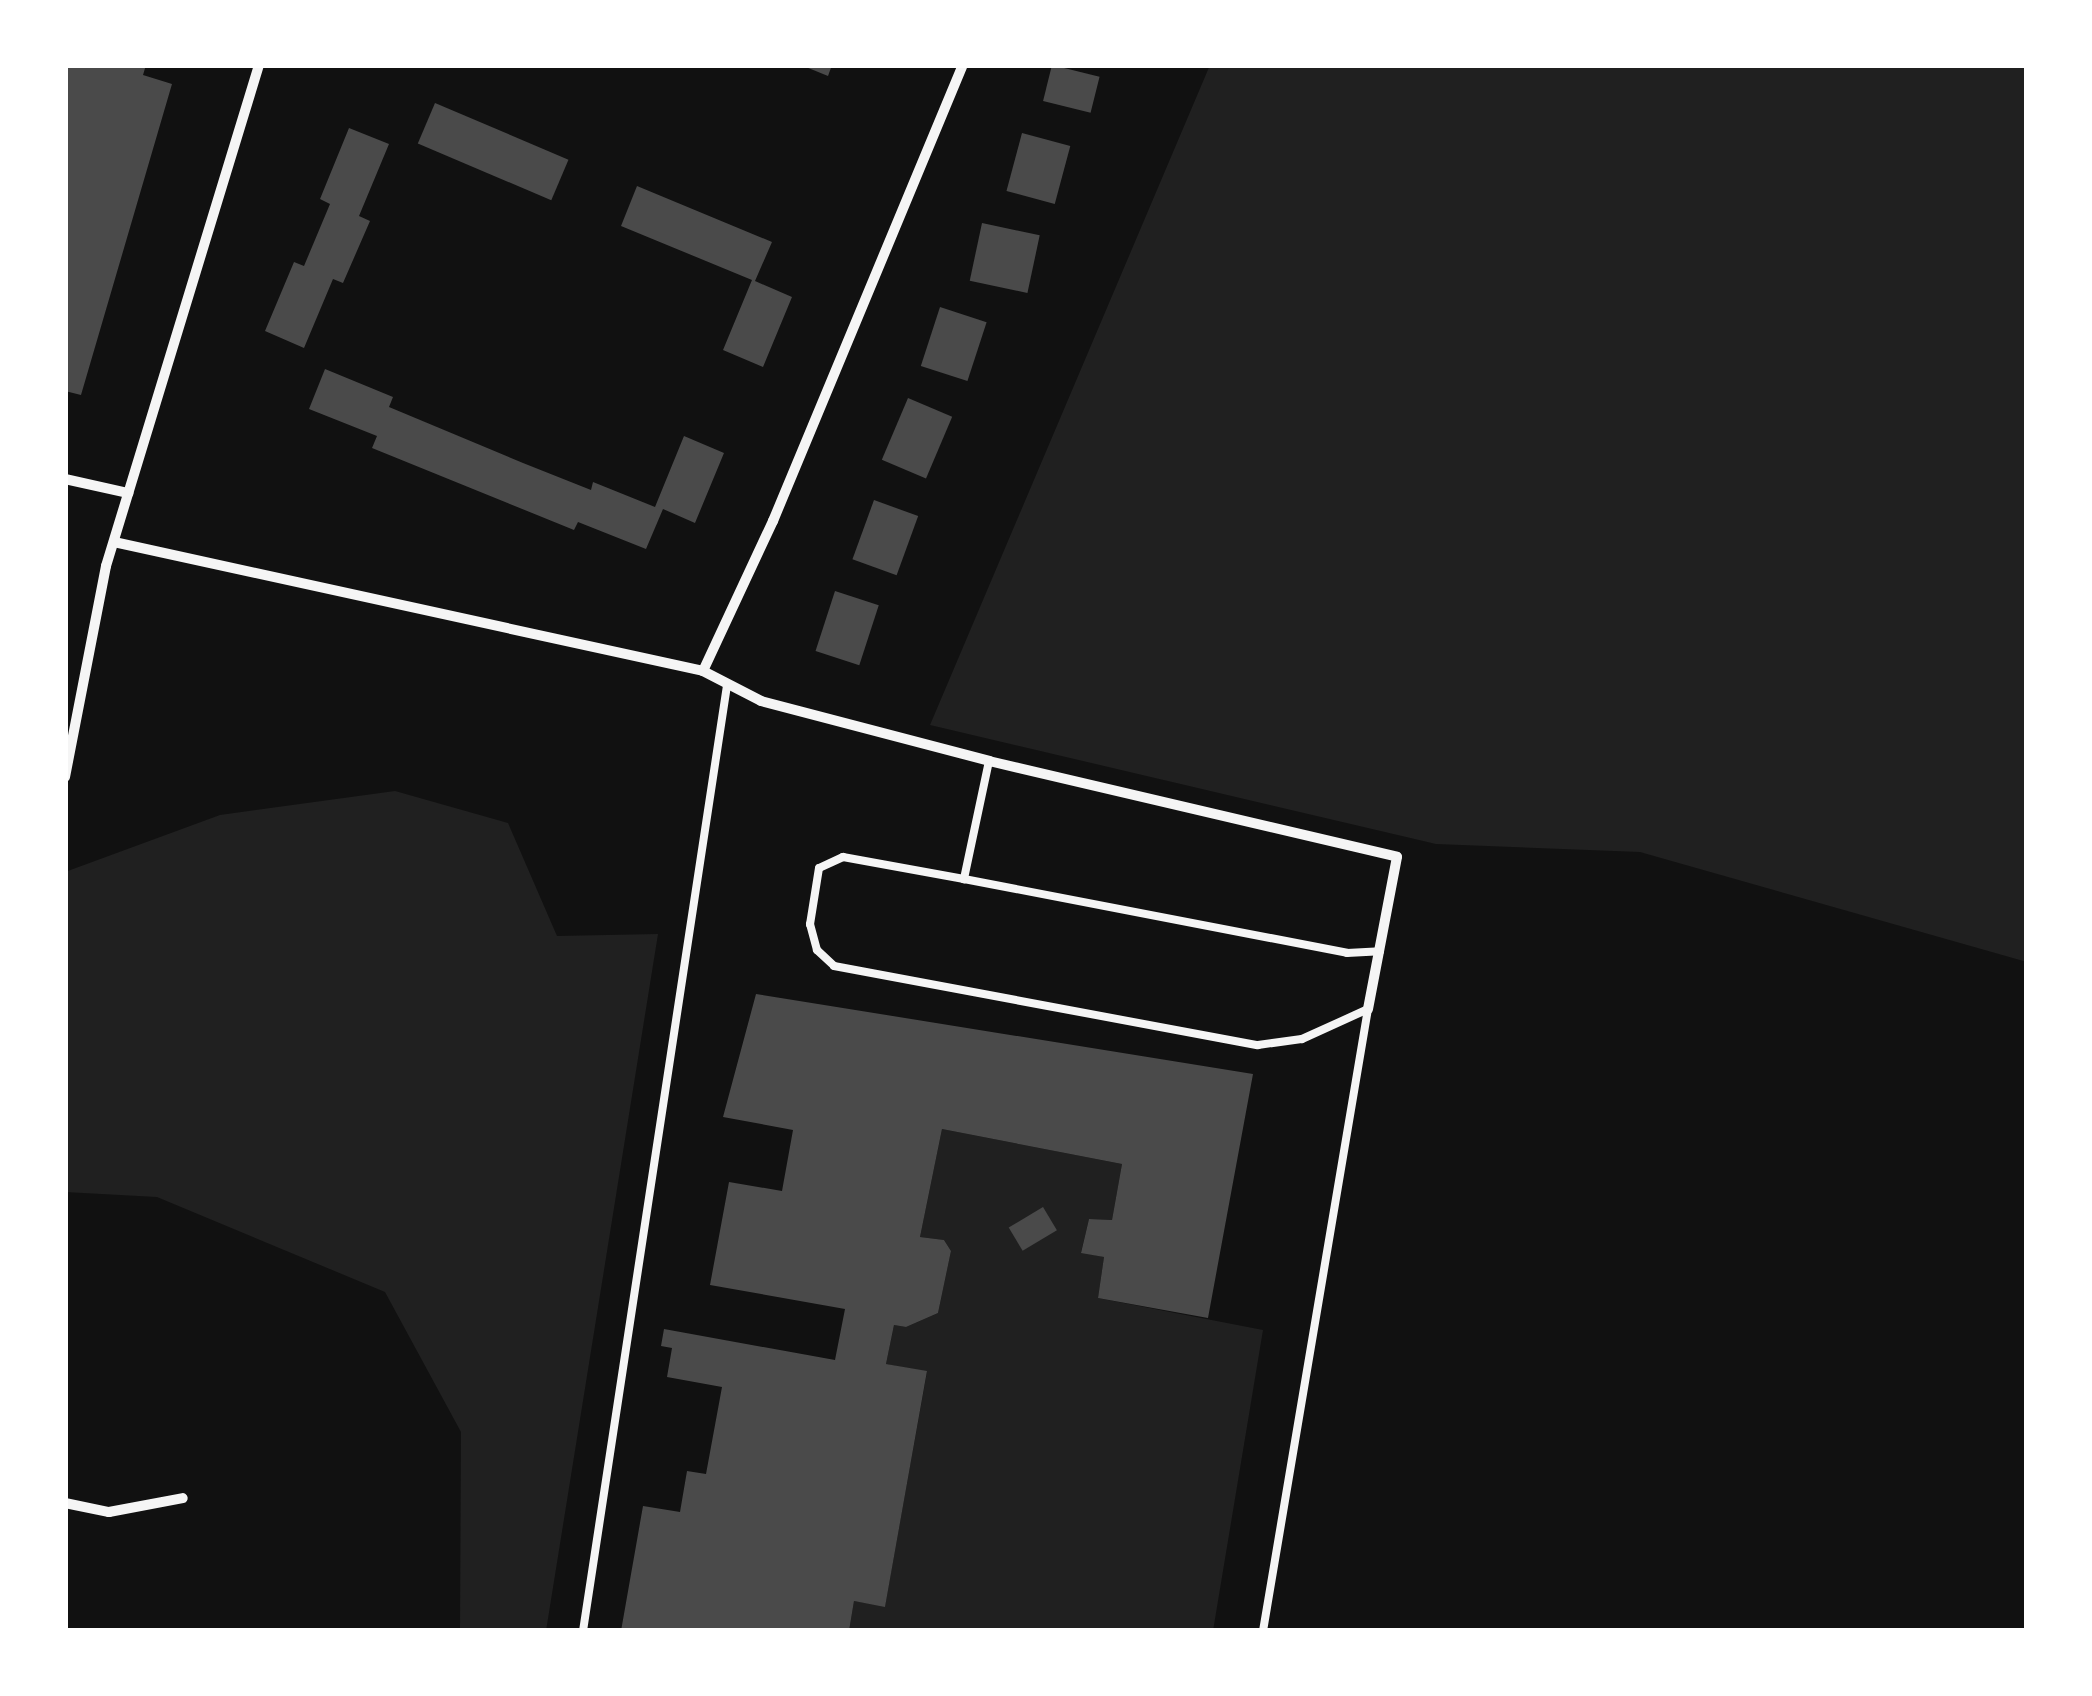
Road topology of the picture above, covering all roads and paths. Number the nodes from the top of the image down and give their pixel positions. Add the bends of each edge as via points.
1 (259, 65) edge
2 (963, 65) edge
3 (65, 479) edge
4 (128, 492) junction
5 (114, 542) junction
6 (704, 671) junction
7 (727, 686) junction
8 (989, 761) junction
9 (65, 777) edge
10 (964, 879) junction
11 (1380, 950) junction
12 (1368, 1009) junction
13 (183, 1498) dead end
14 (65, 1503) edge
15 (583, 1631) edge
16 (1263, 1631) edge

1 - 4 street
2 - 6 street
3 - 4 street
4 - 5 street
5 - 6 street
5 - 9 street
6 - 7 street
7 - 8 street via 761,701
7 - 15 lane
8 - 10 lane
8 - 11 street via 1398,857
10 - 11 lane via 1347,953
10 - 12 lane via 843,857 831,862 819,868 810,924 818,950 834,966 1258,1044 1302,1039
11 - 12 street
12 - 16 lane
13 - 14 street via 109,1512

